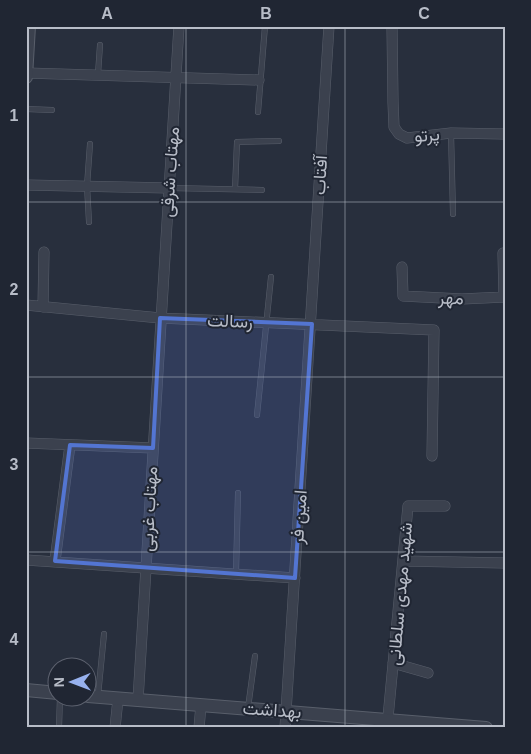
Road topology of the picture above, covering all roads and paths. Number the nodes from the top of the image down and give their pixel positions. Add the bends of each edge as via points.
1 (29, 26) edge
2 (179, 26) edge
3 (265, 26) edge
4 (329, 26) edge
5 (392, 26) edge
6 (100, 45) dead end
7 (26, 73) edge
8 (98, 74) junction
9 (175, 76) junction
10 (26, 77) edge
11 (259, 80) junction
12 (26, 109) edge
13 (52, 110) dead end
14 (258, 112) dead end
15 (451, 133) junction
16 (505, 134) edge
17 (280, 141) dead end
18 (90, 144) dead end
19 (26, 185) edge
20 (87, 186) junction
21 (169, 188) junction
22 (235, 189) junction
23 (262, 190) dead end
24 (452, 214) dead end
25 (89, 222) dead end
26 (44, 252) dead end
27 (503, 254) dead end
28 (402, 266) dead end
29 (504, 275) edge
30 (271, 277) dead end
31 (26, 306) edge
32 (43, 307) junction
33 (160, 318) junction
34 (267, 322) junction
35 (312, 324) junction
36 (434, 330) joint
37 (257, 415) dead end
38 (26, 443) edge
39 (70, 445) junction
40 (153, 448) junction
41 (432, 456) dead end
42 (238, 493) dead end
43 (445, 506) dead end
44 (26, 560) edge
45 (55, 561) junction
46 (403, 561) junction
47 (505, 563) edge
48 (146, 566) junction
49 (236, 573) junction
50 (295, 578) junction
51 (104, 634) dead end
52 (255, 656) dead end
53 (393, 663) junction
54 (98, 668) edge
55 (428, 673) dead end
56 (26, 690) edge
57 (48, 692) edge
58 (98, 697) edge
59 (118, 699) junction
60 (138, 700) junction
61 (201, 705) junction
62 (60, 706) edge
63 (248, 708) junction
64 (286, 710) junction
65 (387, 724) edge
66 (426, 725) edge
67 (59, 728) edge
68 (115, 728) edge
69 (199, 728) edge
70 (285, 728) edge
71 (486, 728) edge

1 - 7 street
2 - 9 street, مهتاب شرقی
3 - 11 lane
4 - 35 street, آفتاب
5 - 15 street, پرتو via 394,127 398,134 407,138
6 - 8 lane
7 - 8 street
7 - 10 street
8 - 9 street
9 - 11 street
9 - 21 street, مهتاب شرقی
11 - 14 lane
12 - 13 lane
15 - 16 street, پرتو
15 - 24 lane
17 - 22 lane via 237,142
18 - 20 lane
19 - 20 street
20 - 21 street
20 - 25 lane
21 - 22 lane
21 - 33 street, مهتاب شرقی
22 - 23 lane
26 - 32 street
27 - 29 street
28 - 29 street, مهر via 403,296 504,297
30 - 34 lane
31 - 32 street, رسالت
32 - 33 street, رسالت
33 - 34 street, رسالت
33 - 40 street, مهتاب غربی
34 - 35 street, رسالت
34 - 37 lane
35 - 36 street, رسالت
35 - 50 street, امین فر
36 - 41 street, مهر
38 - 39 street
39 - 40 street
39 - 45 street
40 - 48 street, مهتاب غربی
42 - 49 lane
43 - 46 street, شهید مهدی سلطانی via 408,506
44 - 45 street
45 - 48 street
46 - 47 street
46 - 53 street, شهید مهدی سلطانی
48 - 49 street
48 - 60 street, مهتاب غربی
49 - 50 street
50 - 64 street, امین فر
51 - 54 lane
52 - 63 lane
53 - 55 street
53 - 65 street, شهید مهدی سلطانی
56 - 57 street
58 - 59 street, بهداشت
59 - 60 street, بهداشت
59 - 68 street
60 - 61 street, بهداشت
61 - 63 street, بهداشت
61 - 69 street
62 - 67 lane
63 - 64 street, بهداشت
64 - 65 street, بهداشت
64 - 70 street, امین فر
65 - 66 street, بهداشت
66 - 71 street, بهداشت

